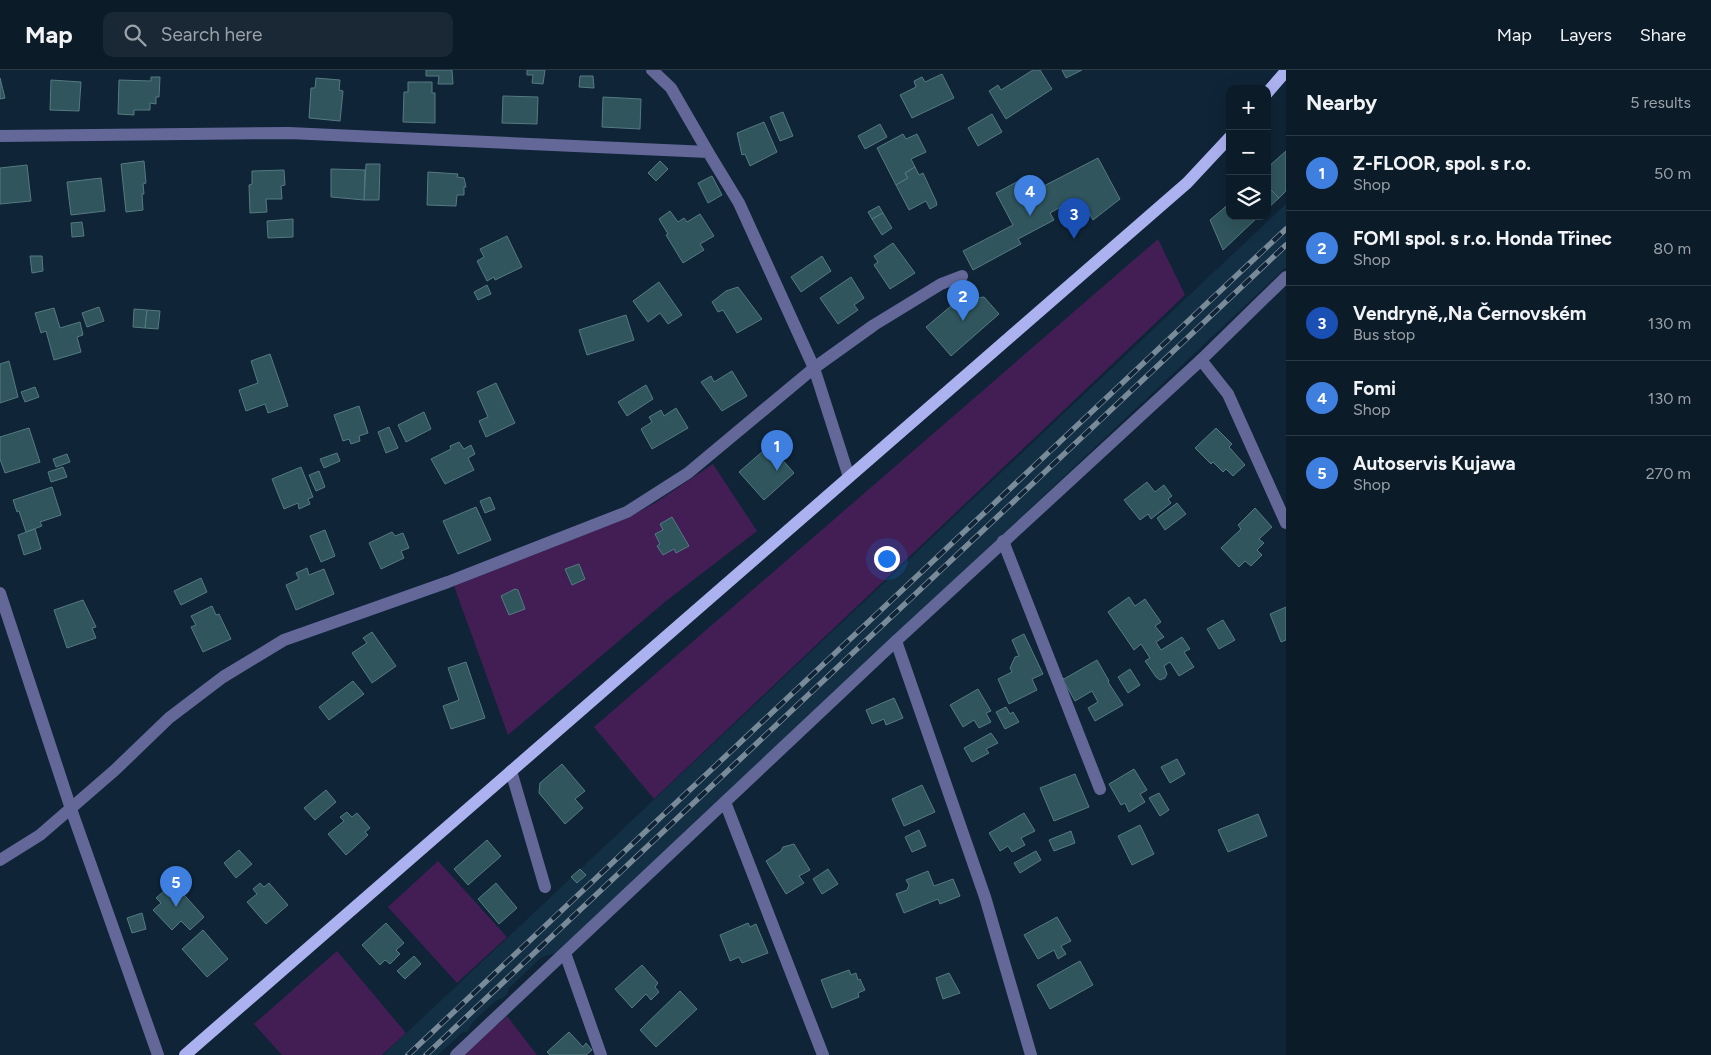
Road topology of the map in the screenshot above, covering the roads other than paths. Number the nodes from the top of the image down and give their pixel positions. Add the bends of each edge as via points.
1 (652, 70) edge
2 (1286, 72) edge
3 (1271, 89) edge
4 (0, 136) edge
5 (1226, 141) edge
6 (708, 152) junction
7 (962, 276) dead end
8 (1286, 277) edge
9 (1201, 360) junction
10 (814, 368) junction
11 (850, 477) junction
12 (1286, 523) edge
13 (1003, 541) junction
14 (0, 593) edge
15 (896, 641) junction
16 (510, 770) junction
17 (1100, 790) dead end
18 (725, 802) junction
19 (71, 809) junction
20 (0, 860) edge
21 (545, 887) dead end
22 (565, 953) junction
23 (158, 1055) edge
24 (185, 1055) edge
25 (456, 1055) edge
26 (601, 1055) edge
27 (823, 1055) edge
28 (1032, 1055) edge

1 - 6 street via 670,88
2 - 3 main road
4 - 6 street via 289,133
5 - 11 main road via 1187,182
6 - 10 street via 739,203
7 - 10 street via 941,284 874,324
8 - 9 street
9 - 12 street via 1228,394
9 - 13 street
10 - 11 street
10 - 19 street via 688,473 627,512 439,586 284,640 223,677 169,718
11 - 16 main road
13 - 15 street
13 - 17 street
14 - 19 street
15 - 18 street
15 - 28 street via 984,897
16 - 21 street
16 - 24 main road
18 - 22 street
18 - 27 street
19 - 20 street via 40,835
19 - 23 street
22 - 25 street
22 - 26 street

